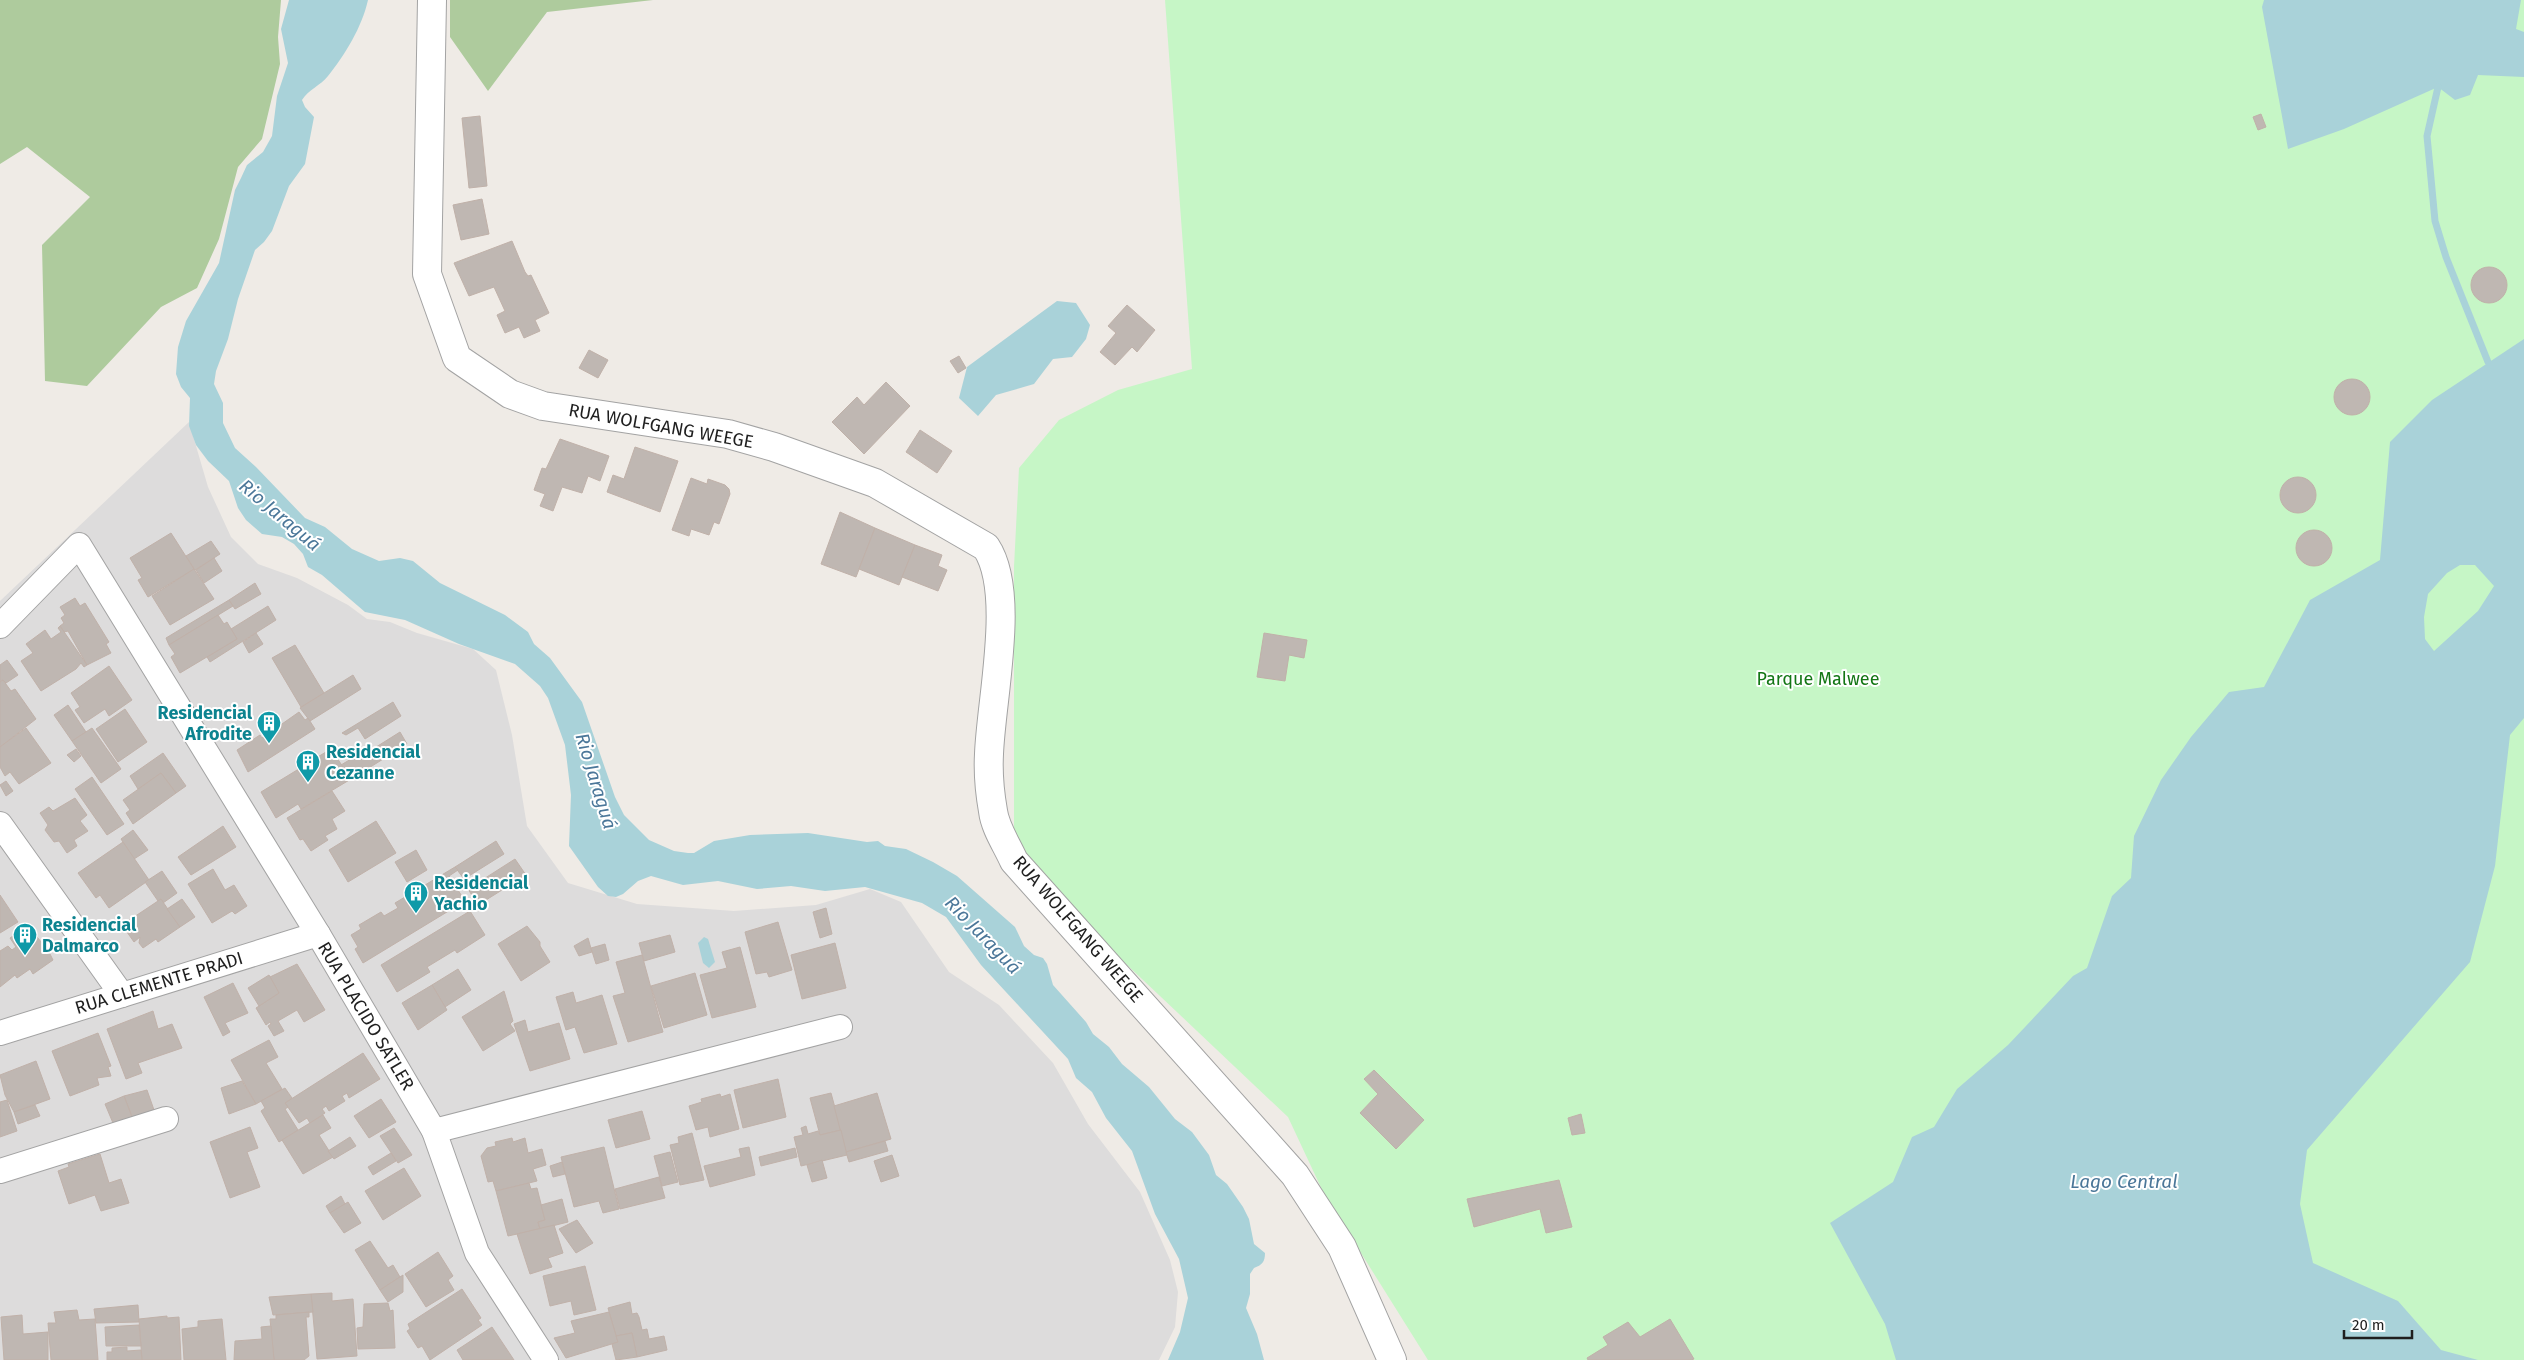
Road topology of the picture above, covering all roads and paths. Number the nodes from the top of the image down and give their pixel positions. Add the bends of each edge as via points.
1 (432, 0) edge
2 (0, 626) edge
3 (0, 824) edge
4 (318, 934) junction
5 (122, 995) junction
6 (840, 1027) dead end
7 (0, 1033) edge
8 (166, 1119) dead end
9 (434, 1131) junction
10 (0, 1170) edge
11 (546, 1360) edge
12 (1392, 1360) edge

1 - 12 street, RUA WOLFGANG WEEGE via 427,274 457,358 510,394 543,406 728,434 783,450 875,483 986,547 1000,583 997,675 989,755 993,813 1014,860 1295,1175 1342,1248
2 - 4 street, RUA PLACIDO SATLER via 79,545
3 - 5 street
4 - 5 street, RUA CLEMENTE PRADI
4 - 9 street, RUA PLACIDO SATLER
5 - 7 street, RUA CLEMENTE PRADI
6 - 9 street
8 - 10 street
9 - 11 street, RUA PLACIDO SATLER via 477,1253

